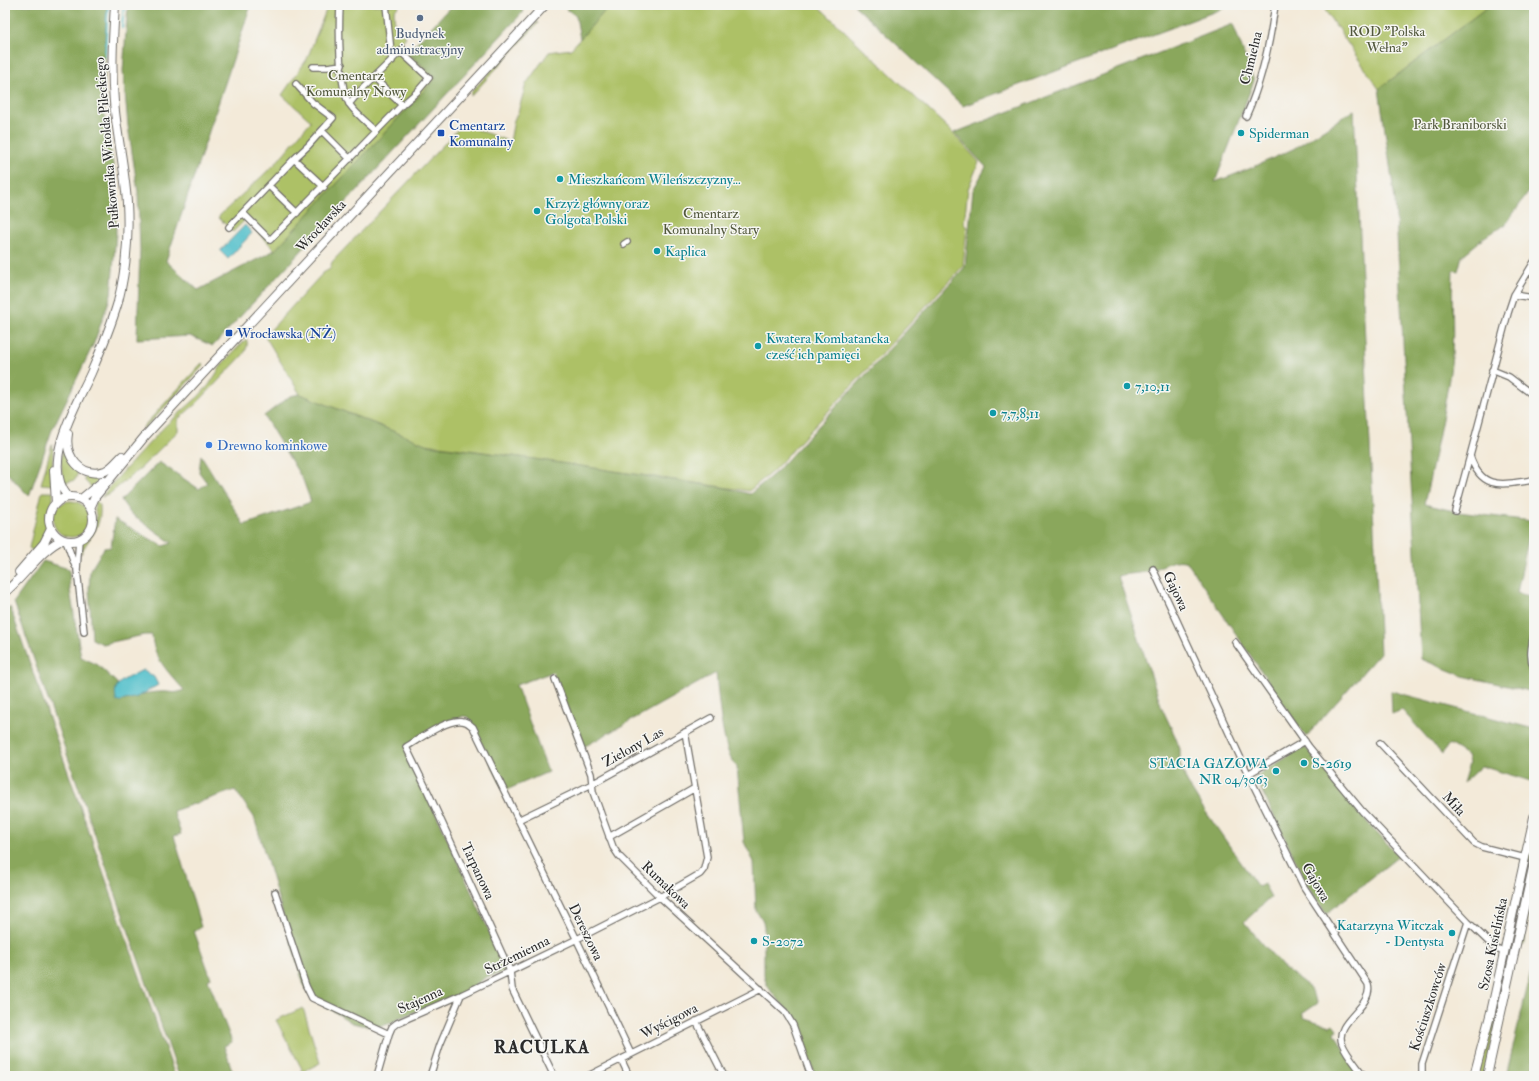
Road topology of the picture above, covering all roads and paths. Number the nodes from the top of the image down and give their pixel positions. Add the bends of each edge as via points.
1 (115, 5) edge
2 (340, 5) edge
3 (386, 5) edge
4 (545, 5) edge
5 (1274, 5) edge
6 (392, 61) junction
7 (342, 65) junction
8 (313, 67) dead end
9 (374, 78) junction
10 (296, 84) dead end
11 (349, 104) junction
12 (402, 105) junction
13 (1246, 116) dead end
14 (322, 131) junction
15 (376, 131) junction
16 (294, 159) junction
17 (350, 159) junction
18 (269, 186) junction
19 (324, 187) junction
20 (243, 213) junction
21 (297, 213) junction
22 (230, 227) dead end
23 (1534, 262) edge
24 (1514, 295) junction
25 (1534, 298) edge
26 (1492, 370) junction
27 (1534, 396) edge
28 (79, 398) junction
29 (72, 412) junction
30 (134, 448) junction
31 (1470, 456) junction
32 (118, 468) junction
33 (1534, 480) edge
34 (68, 497) junction
35 (80, 499) junction
36 (56, 503) junction
37 (90, 508) junction
38 (1455, 511) dead end
39 (51, 529) junction
40 (64, 540) junction
41 (79, 540) junction
42 (1153, 569) dead end
43 (77, 570) junction
44 (5, 591) edge
45 (84, 632) dead end
46 (1534, 635) edge
47 (1235, 642) dead end
48 (1534, 669) edge
49 (556, 679) dead end
50 (711, 718) dead end
51 (472, 727) joint
52 (685, 732) junction
53 (1305, 741) junction
54 (1380, 743) dead end
55 (1248, 774) junction
56 (592, 784) junction
57 (695, 788) junction
58 (1534, 817) edge
59 (518, 820) junction
60 (608, 837) junction
61 (1525, 858) junction
62 (1534, 863) edge
63 (275, 892) dead end
64 (660, 897) junction
65 (1468, 922) junction
66 (577, 939) junction
67 (1504, 952) junction
68 (510, 971) junction
69 (761, 989) junction
70 (461, 995) junction
71 (696, 1021) junction
72 (389, 1034) junction
73 (631, 1054) junction
74 (621, 1059) junction
75 (1487, 1075) edge
76 (377, 1076) edge
77 (430, 1076) edge
78 (554, 1076) edge
79 (588, 1076) edge
80 (629, 1076) edge
81 (724, 1076) edge
82 (811, 1076) edge
83 (1364, 1076) edge
84 (1422, 1076) edge
85 (1474, 1076) edge

1 - 28 street, Pułkownika Witolda Pileckiego via 112,42 113,86 127,198 127,246 117,303
2 - 7 street via 339,41
3 - 6 street
4 - 30 street, Wrocławska
5 - 13 street, Chmielna via 1269,45
6 - 9 street
6 - 12 street via 403,50 429,78
7 - 8 street
7 - 11 street
9 - 11 street
9 - 12 street
10 - 14 street via 313,103 333,118
11 - 15 street
12 - 15 street
14 - 16 street
14 - 17 street
15 - 17 street
16 - 18 street
16 - 19 street
17 - 19 street
18 - 20 street
18 - 21 street
19 - 21 street
20 - 21 street via 270,240
20 - 22 street
23 - 24 street
24 - 25 street
24 - 26 street
26 - 27 street via 1509,377
26 - 31 street
28 - 29 street, Pułkownika Witolda Pileckiego
28 - 30 street via 66,444 70,458 77,465 88,471 105,471
29 - 34 street, Pułkownika Witolda Pileckiego via 62,439 58,462 62,487
29 - 36 street, Pułkownika Witolda Pileckiego via 64,423 56,446
30 - 32 street, Wrocławska
31 - 33 street via 1478,473 1491,482
31 - 38 street
32 - 35 street, Wrocławska
32 - 37 street, Wrocławska via 95,497
34 - 35 street
34 - 36 street
35 - 37 street
36 - 39 street via 49,516
37 - 41 street via 92,526
39 - 40 street
39 - 44 street via 40,548
40 - 41 street
40 - 43 street
40 - 44 street via 51,545 14,585
41 - 43 street
42 - 55 street, Gajowa
43 - 45 street
46 - 48 street via 1530,652
47 - 53 street
49 - 56 street, Rumakowa via 591,774
50 - 52 street, Zielony Las
51 - 59 street, Dereszowa
51 - 68 street, Tarpanowa via 463,721 456,721 442,726 406,747
52 - 56 street, Zielony Las
52 - 57 street, Zielony Las
53 - 55 street
53 - 65 street via 1362,811
54 - 61 street, Miła via 1474,843
55 - 83 street, Gajowa via 1304,888 1368,984 1367,998 1344,1026 1341,1035 1342,1044
56 - 59 street
56 - 60 street, Rumakowa
57 - 60 street
57 - 64 street, Zielony Las via 706,864 700,874
58 - 61 street, Szosa Kisielińska
59 - 66 street, Dereszowa
60 - 64 street, Rumakowa via 619,856
61 - 67 street, Szosa Kisielińska
62 - 75 street, Szosa Kisielińska
63 - 72 street via 312,998
64 - 66 street, Strzemienna
64 - 69 street, Rumakowa
65 - 67 street via 1496,950
65 - 84 street, Kościuszkowców via 1422,1064
66 - 68 street, Strzemienna
66 - 73 street, Dereszowa
67 - 85 street, Szosa Kisielińska
68 - 70 street, Strzemienna
68 - 78 street, Tarpanowa via 512,989
69 - 71 street, Wyścigowa
69 - 82 street, Rumakowa via 785,1012 791,1022
70 - 72 street, Stajenna via 397,1023
70 - 77 street
71 - 73 street, Wyścigowa
71 - 81 street
72 - 76 street, Stajenna
73 - 74 street, Wyścigowa
74 - 79 street, Wyścigowa
74 - 80 street

